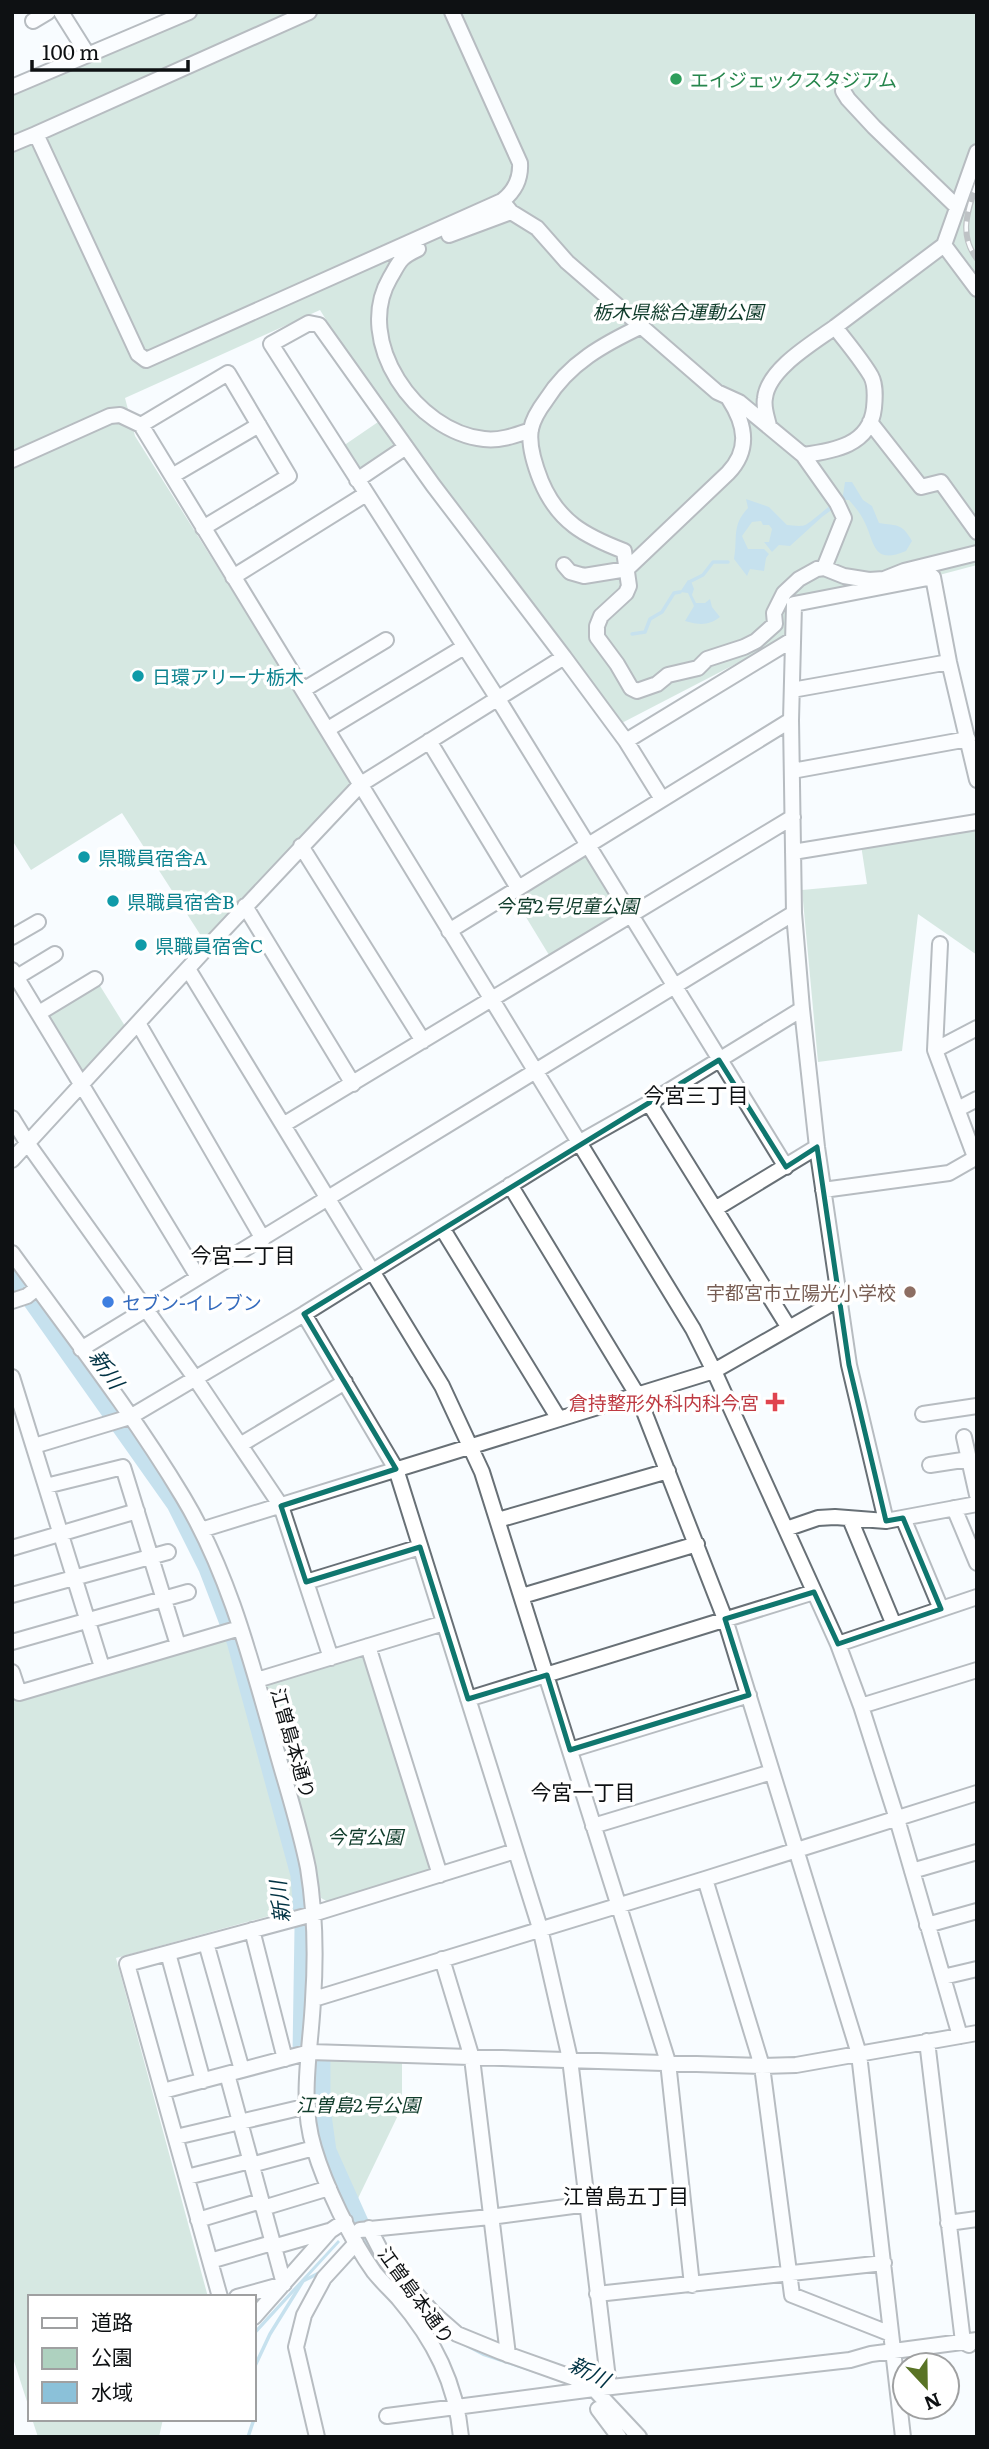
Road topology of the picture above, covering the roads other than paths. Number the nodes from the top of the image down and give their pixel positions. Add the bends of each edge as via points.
1 (48, 12) edge
2 (61, 12) edge
3 (188, 12) edge
4 (309, 12) edge
5 (453, 12) edge
6 (33, 21) dead end
7 (88, 55) junction
8 (12, 87) edge
9 (843, 91) dead end
10 (36, 134) junction
11 (12, 144) edge
12 (977, 152) edge
13 (507, 206) junction
14 (957, 207) junction
15 (944, 245) junction
16 (977, 289) edge
17 (642, 326) junction
18 (835, 327) junction
19 (766, 392) junction
20 (734, 401) junction
21 (870, 422) junction
22 (141, 425) junction
23 (259, 425) junction
24 (769, 426) junction
25 (531, 430) junction
26 (406, 447) junction
27 (803, 455) junction
28 (12, 460) edge
29 (172, 476) junction
30 (357, 480) junction
31 (366, 494) junction
32 (203, 528) junction
33 (977, 532) edge
34 (977, 553) edge
35 (564, 565) dead end
36 (824, 568) junction
37 (627, 569) junction
38 (233, 577) junction
39 (386, 639) dead end
40 (792, 640) junction
41 (464, 648) junction
42 (564, 657) junction
43 (948, 662) junction
44 (303, 690) junction
45 (792, 690) junction
46 (498, 699) junction
47 (791, 720) junction
48 (327, 729) junction
49 (970, 733) edge
50 (429, 741) junction
51 (626, 741) junction
52 (792, 771) junction
53 (977, 780) edge
54 (361, 784) junction
55 (662, 799) junction
56 (793, 817) junction
57 (977, 822) edge
58 (301, 846) junction
59 (587, 846) junction
60 (793, 852) junction
61 (518, 888) junction
62 (245, 906) junction
63 (794, 913) junction
64 (630, 916) junction
65 (38, 922) dead end
66 (449, 931) junction
67 (12, 937) edge
68 (940, 944) dead end
69 (55, 954) dead end
70 (188, 969) junction
71 (14, 973) edge
72 (94, 979) dead end
73 (673, 987) junction
74 (492, 999) junction
75 (802, 1009) junction
76 (39, 1013) junction
77 (138, 1023) junction
78 (977, 1028) edge
79 (423, 1041) junction
80 (935, 1050) junction
81 (719, 1060) junction
82 (536, 1071) junction
83 (353, 1083) junction
84 (82, 1086) junction
85 (977, 1099) edge
86 (649, 1103) junction
87 (958, 1109) junction
88 (12, 1118) edge
89 (283, 1125) junction
90 (580, 1142) junction
91 (28, 1144) junction
92 (817, 1147) junction
93 (976, 1157) edge
94 (12, 1160) edge
95 (786, 1167) junction
96 (510, 1185) junction
97 (823, 1190) junction
98 (328, 1199) junction
99 (715, 1209) junction
100 (442, 1228) junction
101 (262, 1238) junction
102 (12, 1254) edge
103 (372, 1271) junction
104 (198, 1277) junction
105 (37, 1288) junction
106 (838, 1300) junction
107 (12, 1301) edge
108 (145, 1310) junction
109 (304, 1314) junction
110 (789, 1328) junction
111 (81, 1349) junction
112 (714, 1371) junction
113 (12, 1377) edge
114 (195, 1378) junction
115 (345, 1382) junction
116 (638, 1396) junction
117 (977, 1406) edge
118 (923, 1414) dead end
119 (130, 1417) junction
120 (559, 1419) junction
121 (964, 1437) dead end
122 (240, 1445) junction
123 (34, 1446) junction
124 (472, 1447) junction
125 (969, 1459) junction
126 (930, 1465) dead end
127 (396, 1469) junction
128 (668, 1471) junction
129 (46, 1486) junction
130 (977, 1495) edge
131 (977, 1504) edge
132 (281, 1506) junction
133 (954, 1508) junction
134 (137, 1511) junction
135 (903, 1518) junction
136 (850, 1519) junction
137 (498, 1520) junction
138 (886, 1521) junction
139 (786, 1529) junction
140 (201, 1530) junction
141 (61, 1533) junction
142 (697, 1544) junction
143 (420, 1547) junction
144 (12, 1548) edge
145 (168, 1552) dead end
146 (151, 1556) junction
147 (977, 1563) edge
148 (75, 1578) junction
149 (306, 1582) junction
150 (188, 1592) dead end
151 (814, 1592) junction
152 (12, 1595) edge
153 (522, 1596) junction
154 (977, 1597) edge
155 (164, 1600) junction
156 (941, 1609) junction
157 (725, 1619) junction
158 (88, 1621) junction
159 (444, 1623) junction
160 (894, 1625) junction
161 (240, 1628) junction
162 (12, 1642) edge
163 (838, 1644) junction
164 (178, 1645) junction
165 (368, 1646) junction
166 (331, 1658) junction
167 (102, 1667) junction
168 (977, 1670) edge
169 (12, 1672) edge
170 (547, 1675) junction
171 (257, 1680) junction
172 (749, 1695) junction
173 (468, 1699) junction
174 (861, 1706) junction
175 (570, 1750) junction
176 (772, 1772) junction
177 (977, 1793) edge
178 (897, 1819) junction
179 (593, 1826) junction
180 (515, 1851) junction
181 (797, 1851) junction
182 (977, 1852) edge
183 (912, 1871) junction
184 (440, 1875) junction
185 (705, 1880) junction
186 (617, 1906) junction
187 (977, 1911) edge
188 (313, 1914) junction
189 (927, 1925) junction
190 (540, 1928) junction
191 (251, 1930) junction
192 (206, 1943) junction
193 (167, 1953) junction
194 (442, 1959) junction
195 (977, 1969) edge
196 (943, 1977) junction
197 (314, 1999) junction
198 (977, 2033) edge
199 (960, 2036) junction
200 (927, 2041) junction
201 (310, 2052) junction
202 (859, 2054) junction
203 (472, 2057) junction
204 (285, 2059) junction
205 (570, 2059) junction
206 (668, 2062) junction
207 (762, 2066) junction
208 (242, 2070) junction
209 (227, 2074) junction
210 (203, 2081) junction
211 (163, 2091) junction
212 (308, 2106) junction
213 (239, 2121) junction
214 (176, 2137) junction
215 (314, 2148) junction
216 (251, 2163) junction
217 (187, 2177) junction
218 (329, 2188) junction
219 (588, 2204) junction
220 (262, 2205) junction
221 (490, 2217) junction
222 (977, 2219) edge
223 (198, 2220) junction
224 (948, 2223) junction
225 (369, 2228) junction
226 (330, 2231) junction
227 (351, 2231) junction
228 (273, 2245) junction
229 (210, 2261) junction
230 (884, 2263) junction
231 (788, 2274) junction
232 (284, 2284) junction
233 (692, 2285) junction
234 (597, 2294) junction
235 (219, 2295) edge
236 (244, 2295) edge
237 (256, 2315) edge
238 (891, 2334) junction
239 (970, 2341) edge
240 (977, 2349) edge
241 (891, 2351) edge
242 (893, 2351) joint
243 (508, 2355) junction
244 (609, 2387) junction
245 (594, 2389) junction
246 (458, 2407) junction
247 (598, 2409) dead end
248 (387, 2416) dead end
249 (317, 2437) edge
250 (461, 2437) edge
251 (619, 2437) edge
252 (639, 2437) edge

1 - 6 street
2 - 7 street
3 - 7 street
4 - 10 street
5 - 13 street via 520,163
7 - 8 street
9 - 14 street
10 - 11 street
10 - 13 street via 138,354 146,359
12 - 14 street
13 - 17 street
13 - 25 street via 402,256 378,310 380,337 391,368 433,418 483,439 504,439
14 - 15 street
15 - 16 street
15 - 18 street
17 - 20 street
17 - 25 street via 578,362 556,384
18 - 19 street via 786,363
18 - 21 street via 873,379
19 - 20 street via 753,401
19 - 24 street
20 - 24 street
20 - 37 street via 744,435 738,463
21 - 27 street via 867,430 843,448
21 - 33 street via 921,487 941,482
22 - 23 street via 228,373
22 - 28 street via 120,415 110,416
22 - 29 street
23 - 29 street
23 - 32 street via 289,475
24 - 27 street
25 - 37 street via 534,465 557,511 573,527 624,551
26 - 30 street
26 - 30 street via 318,325 309,323 271,344
26 - 42 street
27 - 36 street via 844,518
29 - 32 street
30 - 31 street
31 - 38 street
31 - 41 street
32 - 38 street
34 - 36 street via 884,579 844,576
35 - 37 street via 584,576
36 - 37 street via 807,574 784,593 774,613 775,624 756,640 637,691 596,632 601,616 626,593
38 - 44 street
39 - 44 street
40 - 43 street via 794,604 933,577
40 - 45 street
40 - 51 street
41 - 46 street
41 - 48 street
42 - 46 street
42 - 51 street
43 - 45 street
43 - 49 street
44 - 48 street
45 - 47 street
46 - 50 street
46 - 59 street
47 - 52 street
47 - 55 street
48 - 54 street
49 - 52 street
49 - 53 street
50 - 54 street
50 - 61 street
51 - 55 street
52 - 56 street
54 - 58 street
54 - 66 street
55 - 59 street
56 - 60 street
56 - 64 street
57 - 60 street
58 - 62 street
58 - 79 street
59 - 61 street
59 - 64 street
60 - 63 street
61 - 66 street
62 - 70 street
62 - 83 street
63 - 73 street
63 - 75 street
64 - 73 street
64 - 74 street
65 - 67 street
66 - 74 street
68 - 80 street
69 - 71 street
70 - 77 street
70 - 89 street
71 - 76 street
72 - 76 street
73 - 81 street
73 - 82 street
74 - 79 street
74 - 82 street
75 - 81 street
75 - 92 street
76 - 84 street
77 - 84 street
77 - 101 street
78 - 80 street
79 - 83 street
80 - 87 street
81 - 86 street
81 - 95 street
82 - 90 street
82 - 98 street
83 - 89 street
84 - 91 street
84 - 104 street
85 - 87 street
86 - 90 street
86 - 99 street
87 - 93 street
88 - 91 street
89 - 98 street
90 - 96 street
90 - 112 street
91 - 94 street
91 - 108 street
92 - 95 street
92 - 97 street
93 - 97 street via 949,1173
95 - 99 street
96 - 100 street
96 - 116 street
97 - 106 street
98 - 101 street
98 - 103 street
99 - 110 street
100 - 103 street
100 - 120 street
101 - 104 street
102 - 105 street, 江曽島本通り
103 - 109 street
103 - 124 street via 442,1386
104 - 108 street
105 - 107 street
105 - 111 street, 江曽島本通り
106 - 110 street
106 - 138 street
108 - 111 street
108 - 114 street
109 - 114 street
109 - 115 street
110 - 112 street
111 - 119 street, 江曽島本通り
112 - 116 street
112 - 139 street
113 - 123 street
114 - 119 street
114 - 122 street
115 - 122 street
115 - 127 street
116 - 120 street
116 - 128 street
117 - 118 street
119 - 123 street
119 - 140 street, 江曽島本通り
120 - 124 street
121 - 125 street
122 - 132 street
123 - 129 street
124 - 127 street
124 - 137 street
125 - 126 street
125 - 130 street
127 - 132 street
127 - 143 street
128 - 137 street
128 - 142 street
129 - 134 street via 123,1467
129 - 141 street
131 - 133 street
132 - 140 street
132 - 149 street
133 - 135 street
133 - 147 street
134 - 141 street
134 - 146 street
135 - 138 street
135 - 156 street
136 - 138 street
136 - 139 street via 818,1518
136 - 160 street
137 - 153 street
139 - 151 street
140 - 161 street, 江曽島本通り
141 - 144 street
141 - 148 street
142 - 153 street
142 - 157 street
143 - 149 street
143 - 159 street
145 - 146 street
146 - 148 street
146 - 155 street
148 - 152 street
148 - 158 street
149 - 166 street
150 - 155 street
151 - 157 street
151 - 163 street
153 - 170 street
154 - 156 street
155 - 158 street
155 - 164 street
156 - 160 street
157 - 170 street
157 - 172 street
158 - 162 street
158 - 167 street
159 - 165 street
159 - 173 street
160 - 163 street
161 - 164 street
161 - 171 street, 江曽島本通り
163 - 174 street
164 - 167 street
165 - 166 street
165 - 184 street
166 - 171 street
167 - 169 street via 19,1693
168 - 174 street
170 - 173 street
170 - 175 street
171 - 188 street, 江曽島本通り via 306,1856
172 - 175 street
172 - 176 street
173 - 180 street
174 - 178 street
175 - 179 street
176 - 179 street
176 - 181 street
177 - 178 street
178 - 181 street
178 - 183 street
179 - 186 street
180 - 184 street
180 - 190 street
181 - 185 street
181 - 202 street
182 - 183 street
183 - 189 street
184 - 188 street
185 - 186 street
185 - 207 street
186 - 190 street
186 - 206 street
187 - 189 street
188 - 191 street
188 - 197 street, 江曽島本通り
189 - 196 street
190 - 194 street
190 - 205 street
191 - 192 street
191 - 204 street
192 - 193 street
192 - 208 street
193 - 210 street
193 - 211 street via 127,1964
194 - 197 street
194 - 203 street
195 - 196 street
196 - 199 street
197 - 201 street, 江曽島本通り
198 - 199 street
199 - 200 street
200 - 202 street
200 - 224 street
201 - 203 street
201 - 204 street
201 - 212 street, 江曽島本通り
202 - 207 street
202 - 230 street
203 - 205 street
203 - 221 street
204 - 208 street
205 - 206 street
205 - 219 street
206 - 207 street
206 - 233 street
207 - 231 street
208 - 209 street
209 - 210 street
209 - 213 street
210 - 211 street
211 - 214 street
212 - 213 street
212 - 215 street, 江曽島本通り
213 - 214 street
213 - 216 street
214 - 217 street
215 - 216 street
215 - 218 street, 江曽島本通り
216 - 217 street
216 - 220 street
217 - 223 street
218 - 220 street
218 - 227 street, 江曽島本通り
219 - 221 street
219 - 234 street
220 - 223 street
220 - 228 street
221 - 225 street
221 - 243 street
222 - 224 street
223 - 229 street
224 - 239 street
225 - 227 street
225 - 243 street via 385,2259 433,2313 457,2334
226 - 227 street
226 - 228 street
226 - 232 street
227 - 246 street, 江曽島本通り via 376,2274 436,2350
227 - 249 street via 304,2315 296,2347
228 - 229 street
228 - 232 street
229 - 235 street
230 - 231 street
230 - 238 street
231 - 233 street
231 - 238 street via 792,2295
232 - 236 street
232 - 237 street
233 - 234 street
234 - 244 street
238 - 242 street
239 - 240 street
239 - 242 street
241 - 244 street via 774,2370
243 - 245 street
244 - 245 street
245 - 246 street
245 - 252 street
246 - 248 street
246 - 250 street, 江曽島本通り
247 - 251 street

